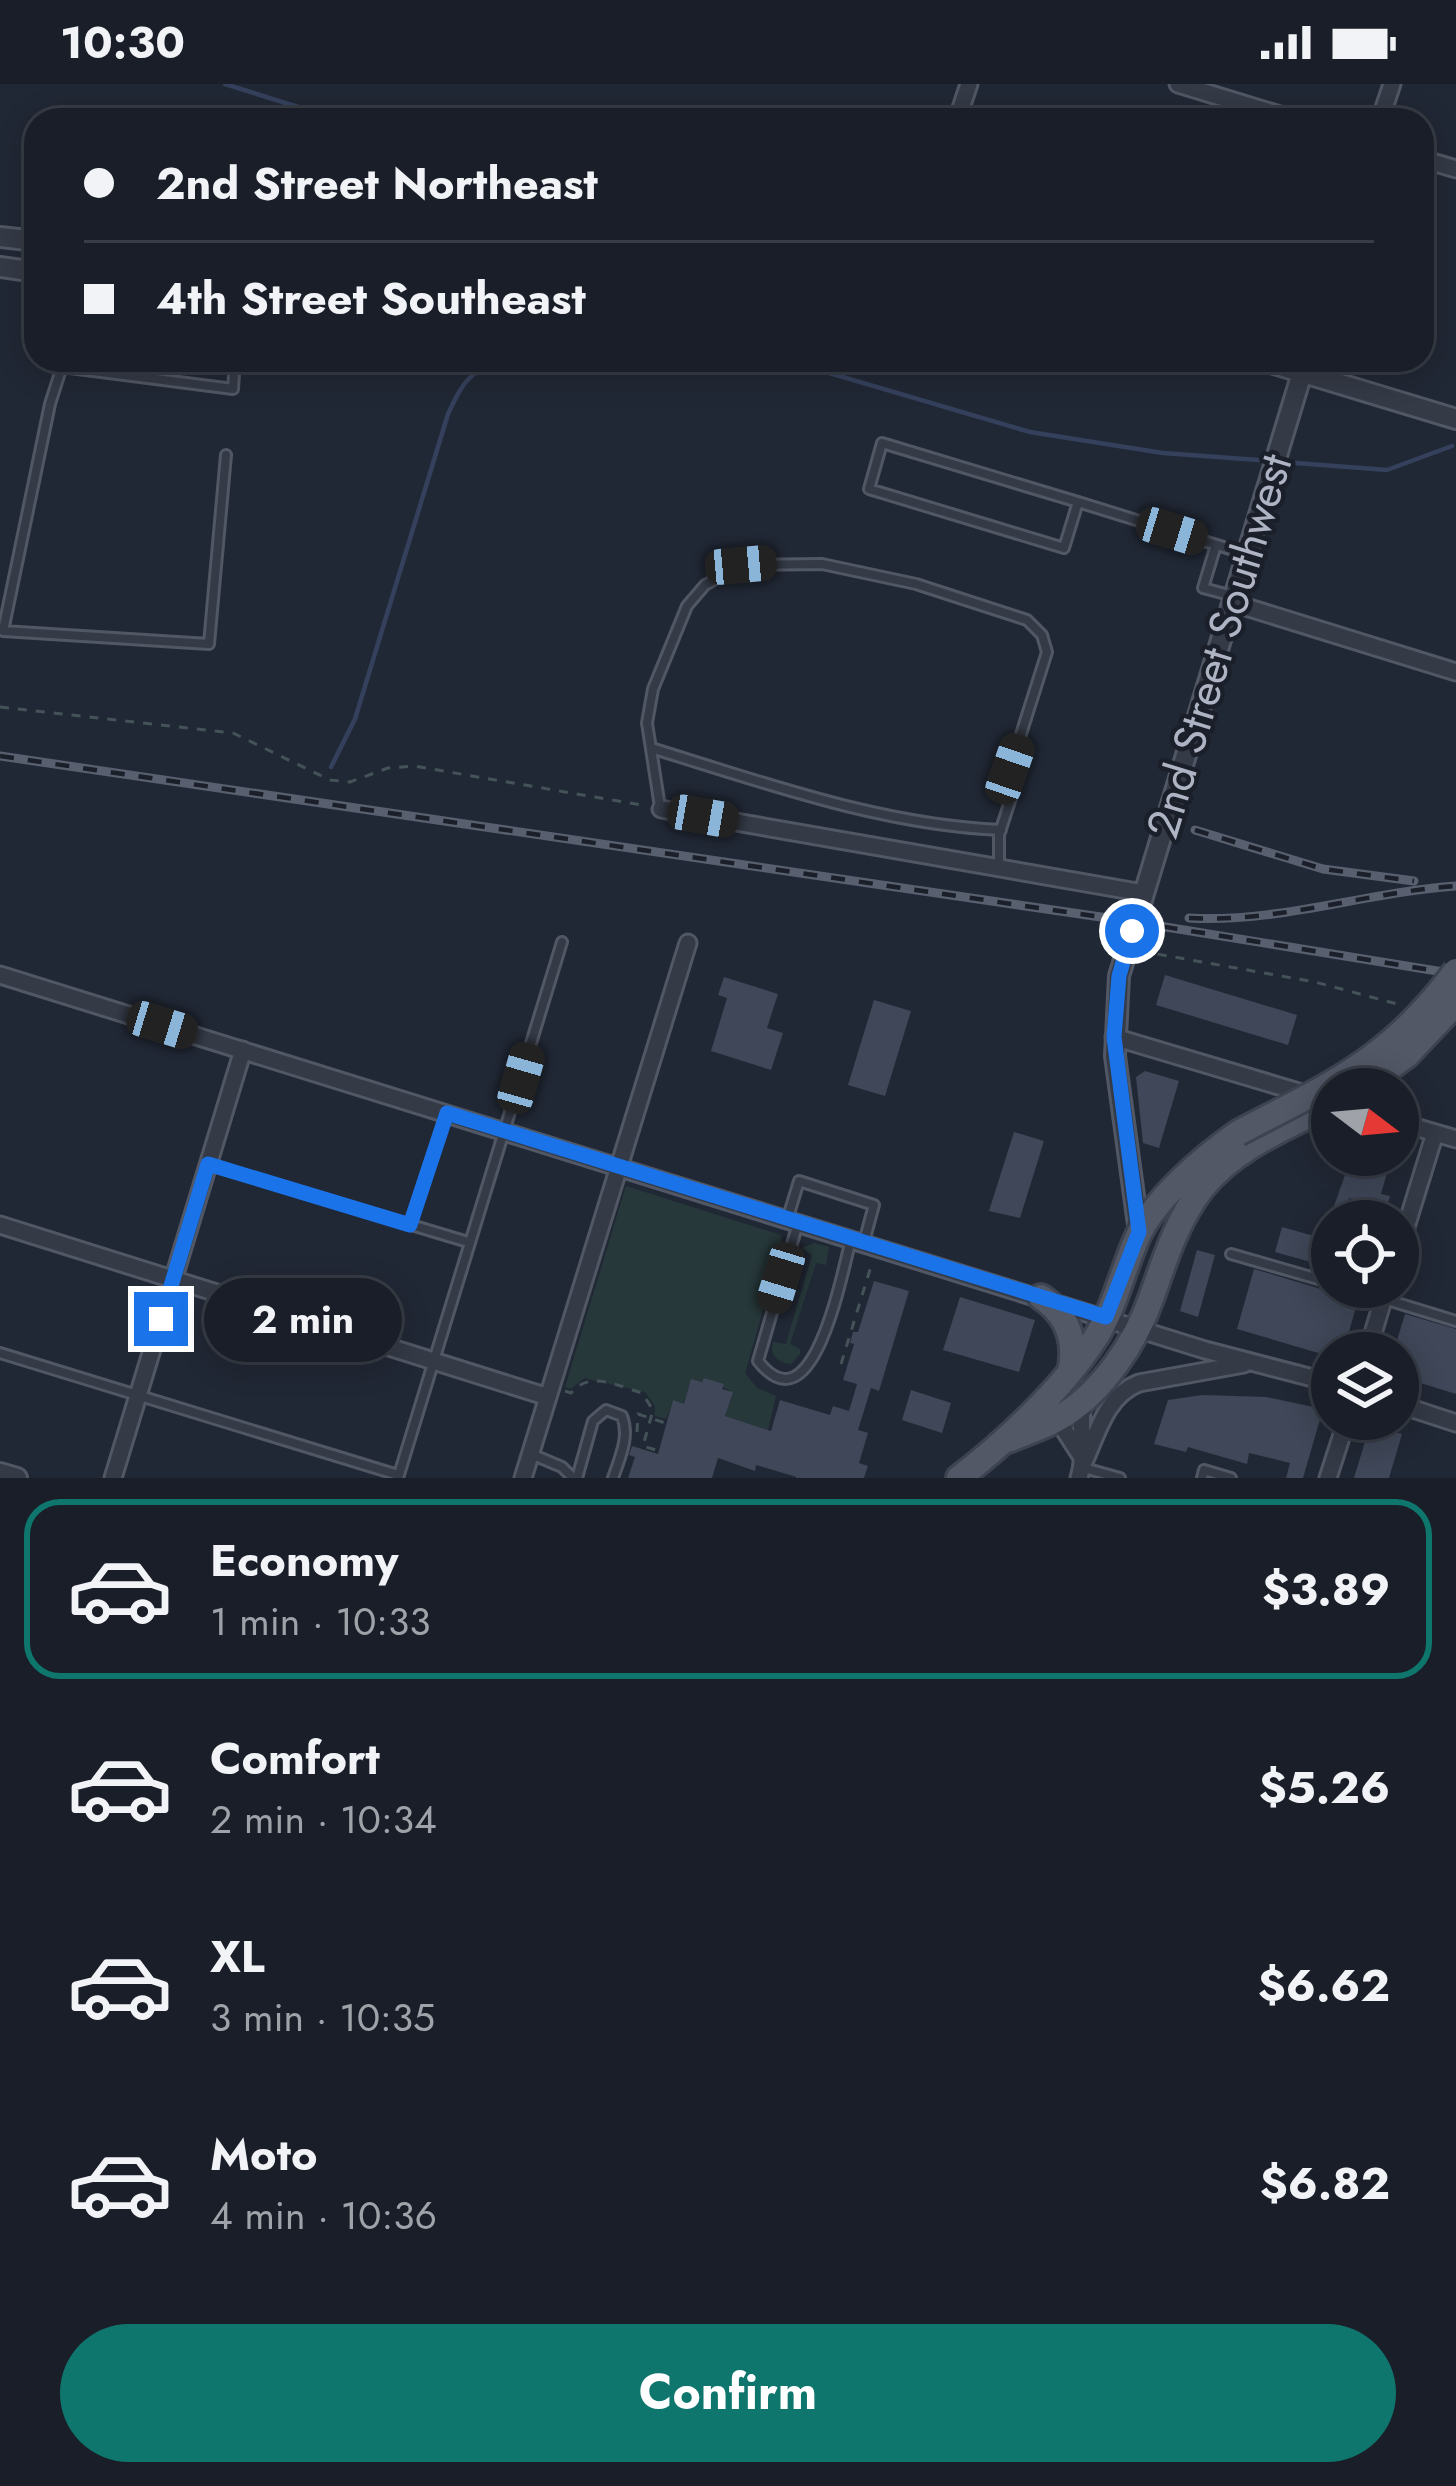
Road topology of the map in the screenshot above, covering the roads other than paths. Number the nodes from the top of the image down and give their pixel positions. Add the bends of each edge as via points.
1 (1178, 84) edge
2 (1257, 108) edge
3 (60, 372) edge
4 (117, 372) edge
5 (234, 372) edge
6 (1302, 372) edge
7 (1322, 372) edge
8 (1456, 418) edge
9 (226, 455) dead end
10 (1078, 502) junction
11 (1216, 544) junction
12 (1247, 554) junction
13 (1234, 600) junction
14 (1456, 672) edge
15 (651, 748) junction
16 (661, 808) joint
17 (1001, 830) junction
18 (999, 866) junction
19 (1143, 893) junction
20 (562, 942) dead end
21 (688, 943) dead end
22 (1456, 971) edge
23 (0, 975) edge
24 (1456, 1003) edge
25 (1114, 1037) junction
26 (244, 1050) junction
27 (1389, 1068) edge
28 (1311, 1097) edge
29 (1311, 1112) edge
30 (447, 1113) junction
31 (1419, 1128) edge
32 (504, 1131) junction
33 (1435, 1133) junction
34 (1456, 1139) edge
35 (1243, 1141) junction
36 (208, 1164) junction
37 (620, 1166) junction
38 (1132, 1175) junction
39 (1414, 1200) edge
40 (1161, 1205) junction
41 (793, 1220) junction
42 (1181, 1223) junction
43 (0, 1225) edge
44 (410, 1225) junction
45 (1139, 1232) junction
46 (858, 1240) junction
47 (468, 1242) junction
48 (1231, 1253) dead end
49 (1311, 1277) edge
50 (173, 1280) junction
51 (1041, 1297) junction
52 (1419, 1306) edge
53 (1106, 1317) junction
54 (1456, 1321) edge
55 (1140, 1327) junction
56 (0, 1353) edge
57 (430, 1360) junction
58 (1253, 1362) junction
59 (1070, 1372) junction
60 (1311, 1377) edge
61 (1045, 1396) junction
62 (138, 1397) junction
63 (548, 1397) junction
64 (1083, 1401) junction
65 (1419, 1411) edge
66 (1058, 1420) junction
67 (1456, 1423) edge
68 (1008, 1440) junction
69 (1340, 1440) edge
70 (531, 1454) junction
71 (1082, 1469) edge
72 (0, 1473) edge
73 (398, 1477) edge
74 (528, 1477) edge
75 (16, 1478) edge
76 (113, 1478) edge
77 (575, 1478) edge
78 (614, 1478) edge
79 (959, 1478) edge
80 (1120, 1478) edge
81 (1202, 1478) edge
82 (1231, 1478) edge
83 (1328, 1478) edge

1 - 2 street
3 - 9 lane via 3,631 208,644
4 - 5 lane via 233,389
6 - 12 street, 2nd Street Southwest
7 - 8 street
10 - 10 lane via 1064,548 869,489 882,443
10 - 11 lane
11 - 12 lane
11 - 13 lane via 1203,588
12 - 13 street, 2nd Street Southwest
13 - 14 street
13 - 19 street, 2nd Street Southwest
15 - 16 lane
15 - 17 lane via 808,797
15 - 17 lane via 653,689 672,641 687,605 721,575 780,562 916,584 1027,620 1042,635 1047,652 1010,769 1015,786
16 - 18 street
17 - 18 lane
18 - 19 street
19 - 25 street, 2nd Street Southwest
20 - 32 lane
21 - 37 street
22 - 35 main road, bridge via 1361,1067
23 - 26 street
24 - 27 main road, bridge
25 - 28 street
25 - 38 street, 2nd Street Southwest
26 - 30 street
26 - 36 street
29 - 35 main road
30 - 32 street
30 - 44 lane
31 - 33 street
32 - 37 street
32 - 47 lane
33 - 34 street
33 - 39 street
35 - 40 main road via 1203,1159
35 - 42 main road
36 - 44 lane
36 - 50 street
37 - 41 street
37 - 63 street
38 - 40 street
38 - 45 street, 2nd Street Southwest
40 - 42 street
40 - 45 main road
41 - 46 street
41 - 46 lane via 799,1181 874,1205
41 - 46 lane via 758,1361 785,1378 803,1374 817,1358
42 - 55 main road
43 - 50 street
44 - 47 lane
45 - 53 main road
46 - 51 street
47 - 57 lane
48 - 49 lane
50 - 57 street
50 - 62 street
51 - 53 street
51 - 59 main road via 1069,1329
52 - 54 lane
53 - 55 street
53 - 59 main road
55 - 58 street
55 - 64 main road
56 - 62 lane
57 - 63 street
57 - 73 lane
58 - 60 street
58 - 71 street via 1125,1389
59 - 61 main road
61 - 66 street
61 - 68 main road
62 - 73 lane
62 - 76 street
63 - 70 street
64 - 66 main road
64 - 71 street
65 - 67 street
66 - 68 main road
66 - 71 street
68 - 79 main road
69 - 83 street
70 - 74 street
70 - 77 lane
71 - 80 lane
72 - 75 street
77 - 78 lane via 593,1421 606,1410 625,1425
81 - 82 lane via 1204,1470

